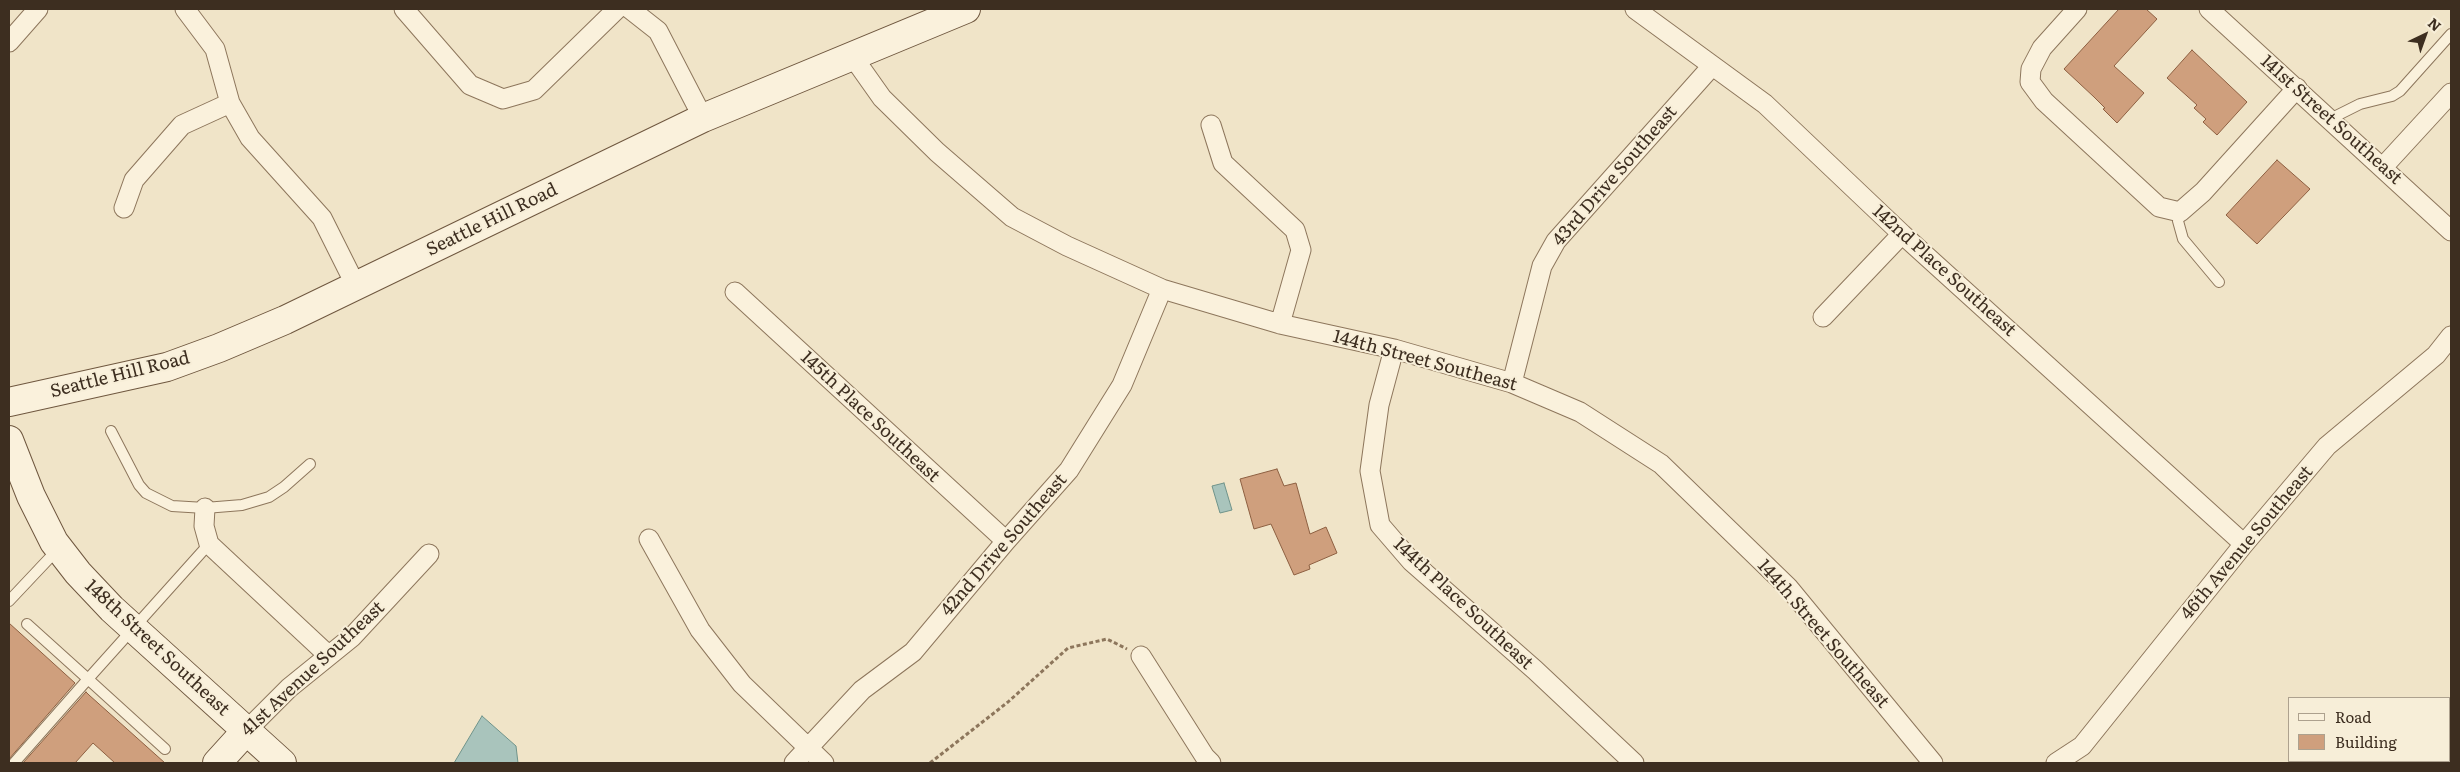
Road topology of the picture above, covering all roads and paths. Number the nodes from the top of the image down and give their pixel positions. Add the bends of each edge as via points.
1 (38, 9) edge
2 (185, 9) edge
3 (404, 9) edge
4 (617, 9) edge
5 (630, 9) edge
6 (966, 9) edge
7 (1635, 9) edge
8 (2077, 9) edge
9 (2209, 9) edge
10 (2451, 34) edge
11 (9, 42) edge
12 (853, 57) junction
13 (1712, 66) junction
14 (2297, 88) junction
15 (2451, 93) edge
16 (230, 104) junction
17 (703, 118) junction
18 (2330, 119) junction
19 (1211, 125) dead end
20 (2383, 167) junction
21 (124, 208) dead end
22 (2180, 212) junction
23 (2451, 232) edge
24 (1902, 234) junction
25 (2219, 282) dead end
26 (356, 286) junction
27 (1162, 290) junction
28 (735, 292) dead end
29 (1823, 317) dead end
30 (1280, 324) junction
31 (2451, 336) edge
32 (1394, 350) junction
33 (1512, 383) junction
34 (9, 402) edge
35 (111, 431) dead end
36 (9, 440) edge
37 (310, 464) dead end
38 (205, 508) junction
39 (649, 539) dead end
40 (1006, 541) junction
41 (209, 544) junction
42 (2244, 544) junction
43 (59, 548) junction
44 (428, 554) dead end
45 (9, 601) edge
46 (27, 624) dead end
47 (133, 629) junction
48 (328, 655) junction
49 (1140, 656) joint
50 (88, 679) junction
51 (246, 731) junction
52 (165, 749) dead end
53 (808, 749) junction
54 (14, 763) edge
55 (217, 763) edge
56 (282, 763) edge
57 (794, 763) edge
58 (824, 763) edge
59 (930, 763) edge
60 (1212, 763) edge
61 (1634, 763) edge
62 (1934, 763) edge
63 (2056, 763) edge

1 - 11 street
2 - 16 street via 215,49
3 - 4 street via 470,85 503,99 534,90
5 - 17 street via 658,32
6 - 12 main road, Seattle Hill Road
7 - 13 street, 142nd Place Southeast
8 - 22 street via 2042,48 2031,69 2030,82 2044,101 2159,207
9 - 14 street, 141st Street Southeast
10 - 18 lane via 2392,96 2360,104
12 - 17 main road, Seattle Hill Road
12 - 27 street, 144th Street Southeast via 882,98 936,152 1012,217
13 - 24 street, 142nd Place Southeast via 1765,104
13 - 33 street, 43rd Drive Southeast via 1556,240 1542,266
14 - 18 street, 141st Street Southeast
14 - 22 street via 2203,192
15 - 20 street
16 - 21 street via 182,125 134,180
16 - 26 street via 250,138 322,218
17 - 26 main road, Seattle Hill Road
18 - 20 street, 141st Street Southeast
19 - 30 street via 1223,163 1295,230 1301,250
20 - 23 street, 141st Street Southeast
22 - 25 lane via 2178,221 2183,239
24 - 29 street
24 - 42 street, 142nd Place Southeast
26 - 34 main road, Seattle Hill Road via 268,327 167,367
27 - 30 street, 144th Street Southeast
27 - 40 street, 42nd Drive Southeast via 1122,385 1069,470
28 - 40 street, 145th Place Southeast
30 - 32 street, 144th Street Southeast
31 - 42 street, 46th Avenue Southeast via 2436,355 2327,446
32 - 33 street, 144th Street Southeast
32 - 61 street, 144th Place Southeast via 1379,405 1370,471 1380,525 1411,561
33 - 62 street, 144th Street Southeast via 1580,412 1661,464 1788,587
35 - 38 lane via 146,493 172,506
36 - 43 main road, 148th Street Southeast via 32,496
37 - 38 lane via 269,498 242,505
38 - 41 street via 204,526
39 - 53 street via 700,630 742,684
40 - 53 street, 42nd Drive Southeast via 913,652 862,690
41 - 47 lane
41 - 48 street
42 - 63 street, 46th Avenue Southeast via 2082,746
43 - 45 lane
43 - 47 main road, 148th Street Southeast via 78,573
44 - 48 street, 41st Avenue Southeast via 352,637
46 - 50 lane
47 - 50 lane
47 - 51 main road, 148th Street Southeast
48 - 51 street, 41st Avenue Southeast
49 - 59 path via 1107,639 1068,648 1008,702
49 - 60 street
50 - 52 lane
50 - 54 lane
51 - 55 main road, 41st Avenue Southeast
51 - 56 main road, 148th Street Southeast
53 - 57 street, 42nd Drive Southeast
53 - 58 street

